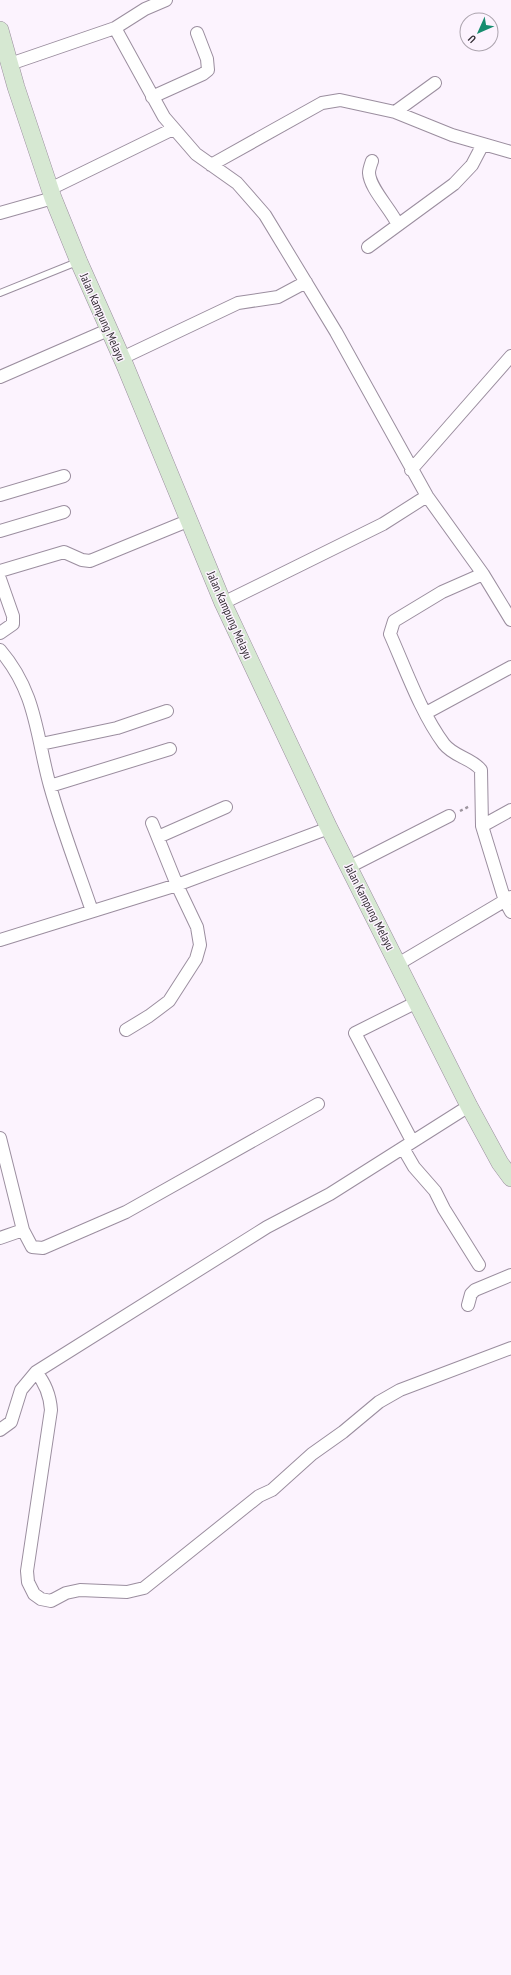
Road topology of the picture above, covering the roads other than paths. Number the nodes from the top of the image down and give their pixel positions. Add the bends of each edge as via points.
1 (166, 0) edge
2 (115, 28) junction
3 (0, 30) edge
4 (197, 33) dead end
5 (10, 64) junction
6 (435, 82) dead end
7 (152, 96) junction
8 (395, 112) junction
9 (173, 129) junction
10 (483, 144) junction
11 (511, 152) edge
12 (372, 161) dead end
13 (211, 165) junction
14 (51, 193) junction
15 (0, 213) edge
16 (398, 225) junction
17 (368, 247) dead end
18 (79, 262) junction
19 (306, 282) junction
20 (0, 293) edge
21 (108, 330) junction
22 (122, 358) junction
23 (510, 362) edge
24 (0, 377) edge
25 (412, 470) junction
26 (64, 476) dead end
27 (0, 495) edge
28 (427, 496) junction
29 (64, 512) dead end
30 (190, 520) junction
31 (0, 531) edge
32 (0, 571) edge
33 (483, 574) junction
34 (0, 579) edge
35 (223, 603) junction
36 (511, 620) edge
37 (0, 633) edge
38 (0, 650) edge
39 (511, 667) edge
40 (167, 711) dead end
41 (426, 713) junction
42 (41, 744) junction
43 (170, 750) dead end
44 (50, 786) junction
45 (226, 807) dead end
46 (511, 810) edge
47 (449, 816) road end
48 (152, 822) dead end
49 (482, 826) junction
50 (329, 828) junction
51 (158, 837) junction
52 (349, 867) junction
53 (178, 885) junction
54 (508, 899) edge
55 (92, 911) junction
56 (511, 912) edge
57 (0, 940) edge
58 (398, 964) junction
59 (417, 1002) junction
60 (126, 1030) dead end
61 (318, 1104) dead end
62 (469, 1106) junction
63 (0, 1138) edge
64 (408, 1144) junction
65 (511, 1178) edge
66 (23, 1230) junction
67 (0, 1238) edge
68 (479, 1265) dead end
69 (511, 1275) edge
70 (468, 1305) dead end
71 (511, 1348) edge
72 (36, 1372) junction
73 (0, 1430) edge

1 - 2 street via 145,9
2 - 5 street
2 - 7 street
3 - 5 main road, Jalan Kampung Melayu
4 - 7 street via 207,59 208,70
5 - 14 main road, Jalan Kampung Melayu
6 - 8 street
7 - 9 street
8 - 10 street via 452,135
8 - 13 street via 340,100 330,101 267,132
9 - 13 street via 196,154
9 - 14 street
10 - 11 street
10 - 16 street via 463,176
12 - 16 street via 369,172 372,183
13 - 19 street via 237,183 265,215
14 - 15 street
14 - 18 main road, Jalan Kampung Melayu
16 - 17 street
18 - 20 lane
18 - 21 main road, Jalan Kampung Melayu
19 - 22 street via 278,297 238,302
19 - 25 street via 375,400
21 - 22 main road, Jalan Kampung Melayu
21 - 24 street
22 - 30 main road, Jalan Kampung Melayu
23 - 25 street via 469,403
25 - 28 street
26 - 27 street
28 - 33 street
28 - 35 street via 383,524
29 - 31 street
30 - 32 street via 90,561 64,552
30 - 35 main road, Jalan Kampung Melayu
33 - 36 street
33 - 41 street via 442,592 394,621 390,634
34 - 37 street via 13,616 13,624
35 - 50 main road, Jalan Kampung Melayu
38 - 42 street via 20,679 33,708
39 - 41 street
40 - 42 street via 117,728
41 - 49 street via 445,745 476,764 481,770
42 - 44 street
43 - 44 street
44 - 55 street
45 - 51 street
46 - 49 street
47 - 52 street
48 - 51 street
49 - 54 street
50 - 52 main road, Jalan Kampung Melayu
50 - 53 street
51 - 53 street
52 - 58 main road, Jalan Kampung Melayu
53 - 55 street
53 - 60 street via 197,927 200,946 196,959 169,1000
54 - 56 street
54 - 58 street
55 - 57 street
58 - 59 main road, Jalan Kampung Melayu
59 - 62 main road, Jalan Kampung Melayu
59 - 64 street via 355,1033
61 - 66 street via 126,1212 43,1248 32,1247
62 - 64 street
62 - 65 main road, Jalan Kampung Melayu
63 - 66 street
64 - 68 street via 414,1167 435,1191
64 - 72 street via 330,1194 267,1227
66 - 67 street
69 - 70 street via 475,1290
71 - 72 street via 400,1390 379,1402 312,1454 272,1490 259,1496 144,1588 127,1592 72,1591 51,1601 41,1600 34,1594 28,1582 27,1571 51,1410 50,1397 44,1382
72 - 73 street via 21,1390 11,1422

